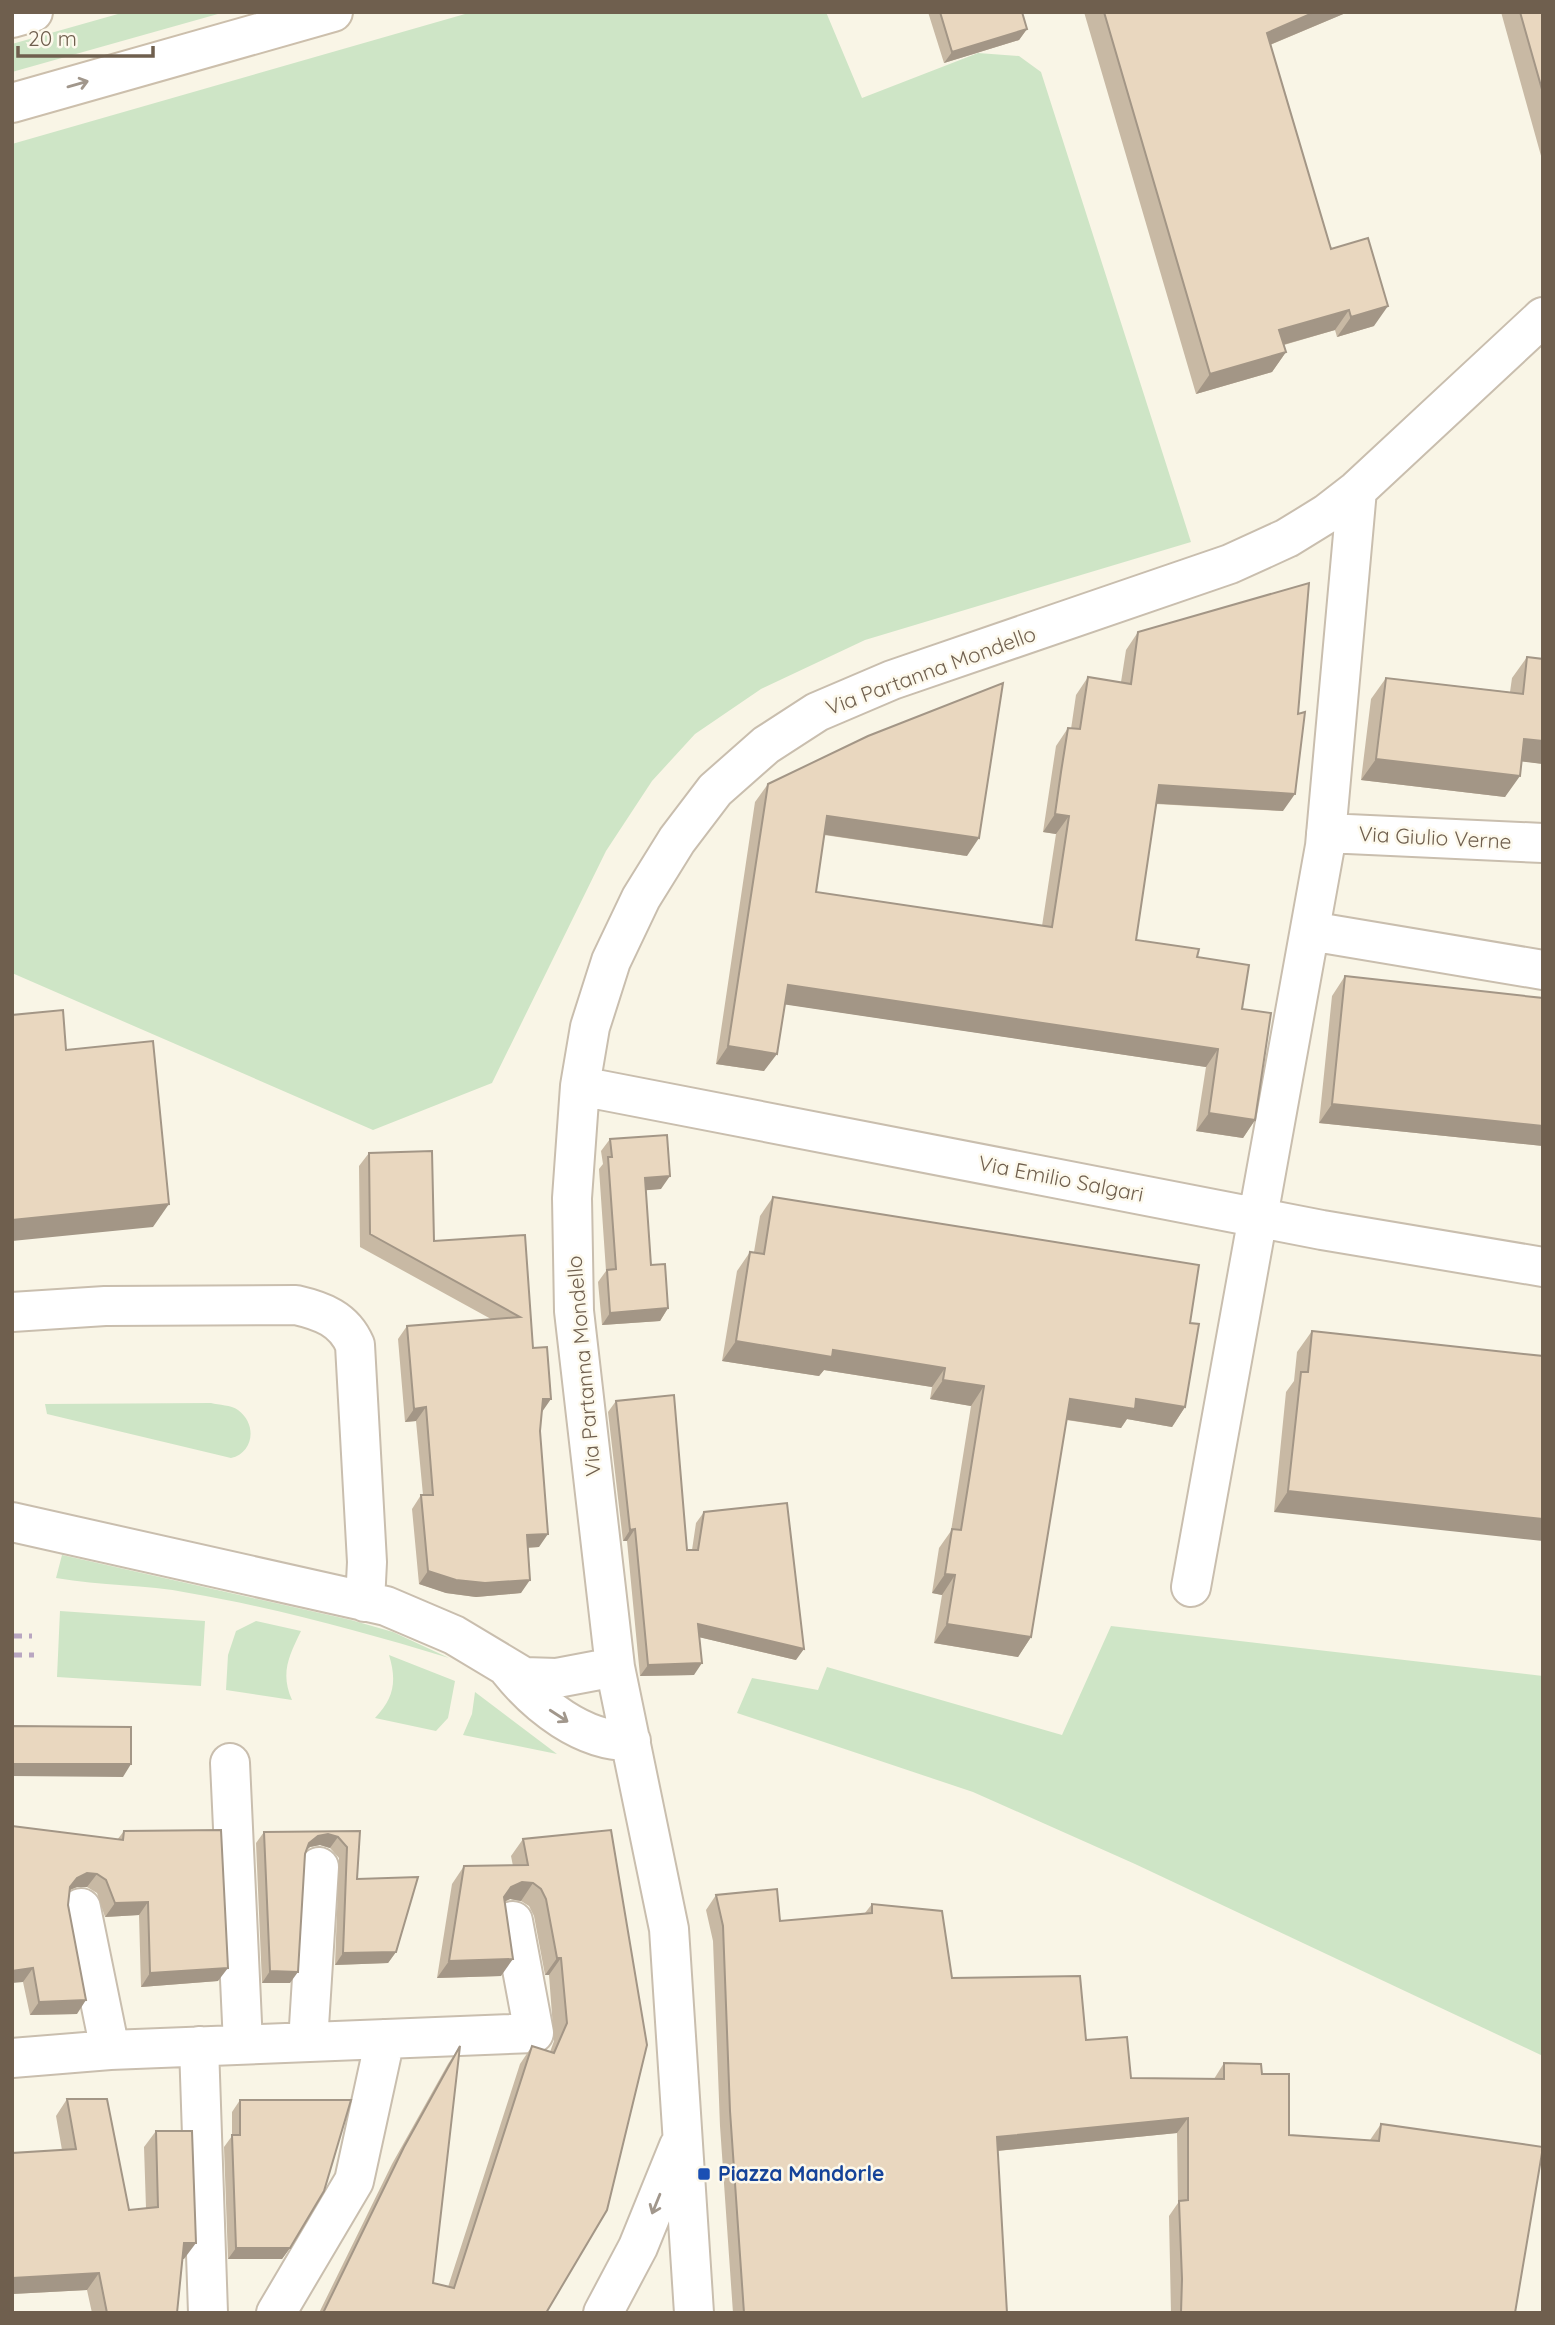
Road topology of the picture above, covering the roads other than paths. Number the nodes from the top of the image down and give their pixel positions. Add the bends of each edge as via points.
1 (33, 12) edge
2 (333, 12) edge
3 (12, 18) edge
4 (12, 103) edge
5 (1543, 317) edge
6 (1357, 490) junction
7 (1326, 833) junction
8 (1543, 843) edge
9 (1310, 931) junction
10 (1543, 970) edge
11 (580, 1086) junction
12 (1259, 1217) junction
13 (1543, 1267) edge
14 (12, 1311) edge
15 (12, 1522) edge
16 (1191, 1587) dead end
17 (365, 1602) junction
18 (615, 1667) junction
19 (509, 1670) junction
20 (631, 1741) junction
21 (230, 1763) dead end
22 (319, 1867) dead end
23 (82, 1908) dead end
24 (513, 1921) dead end
25 (385, 2039) junction
26 (308, 2042) junction
27 (243, 2044) junction
28 (199, 2046) junction
29 (110, 2050) junction
30 (12, 2058) edge
31 (681, 2141) junction
32 (208, 2313) edge
33 (276, 2313) edge
34 (603, 2313) edge
35 (694, 2313) edge

1 - 3 street
4 -> 2 street
5 - 6 street, Via Partanna Mondello
6 - 7 street
6 - 11 street, Via Partanna Mondello via 1287,538 1230,565 892,680 817,712 766,745 715,790 641,898 611,961 590,1027
7 - 8 street, Via Giulio Verne
7 - 9 street
9 - 10 street
9 - 12 street
11 - 12 street, Via Emilio Salgari
11 - 18 street, Via Partanna Mondello via 572,1198 574,1311
12 - 13 street, Via Emilio Salgari
12 - 16 street
14 - 17 street via 296,1305 336,1320 355,1345 368,1562
15 - 17 street
17 - 19 street via 424,1620
18 - 19 street via 540,1679
18 - 20 street, Via Partanna Mondello
19 -> 20 street via 537,1700 575,1726 603,1738
20 - 31 street, Via Partanna Mondello via 669,1929
21 - 27 street
22 - 26 street
23 - 29 street
24 - 25 street via 534,2033
25 - 26 street
25 - 33 street via 354,2181
26 - 27 street
27 - 28 street
28 - 29 street
28 - 32 street
29 - 30 street
31 -> 34 street via 638,2247
31 - 35 street

